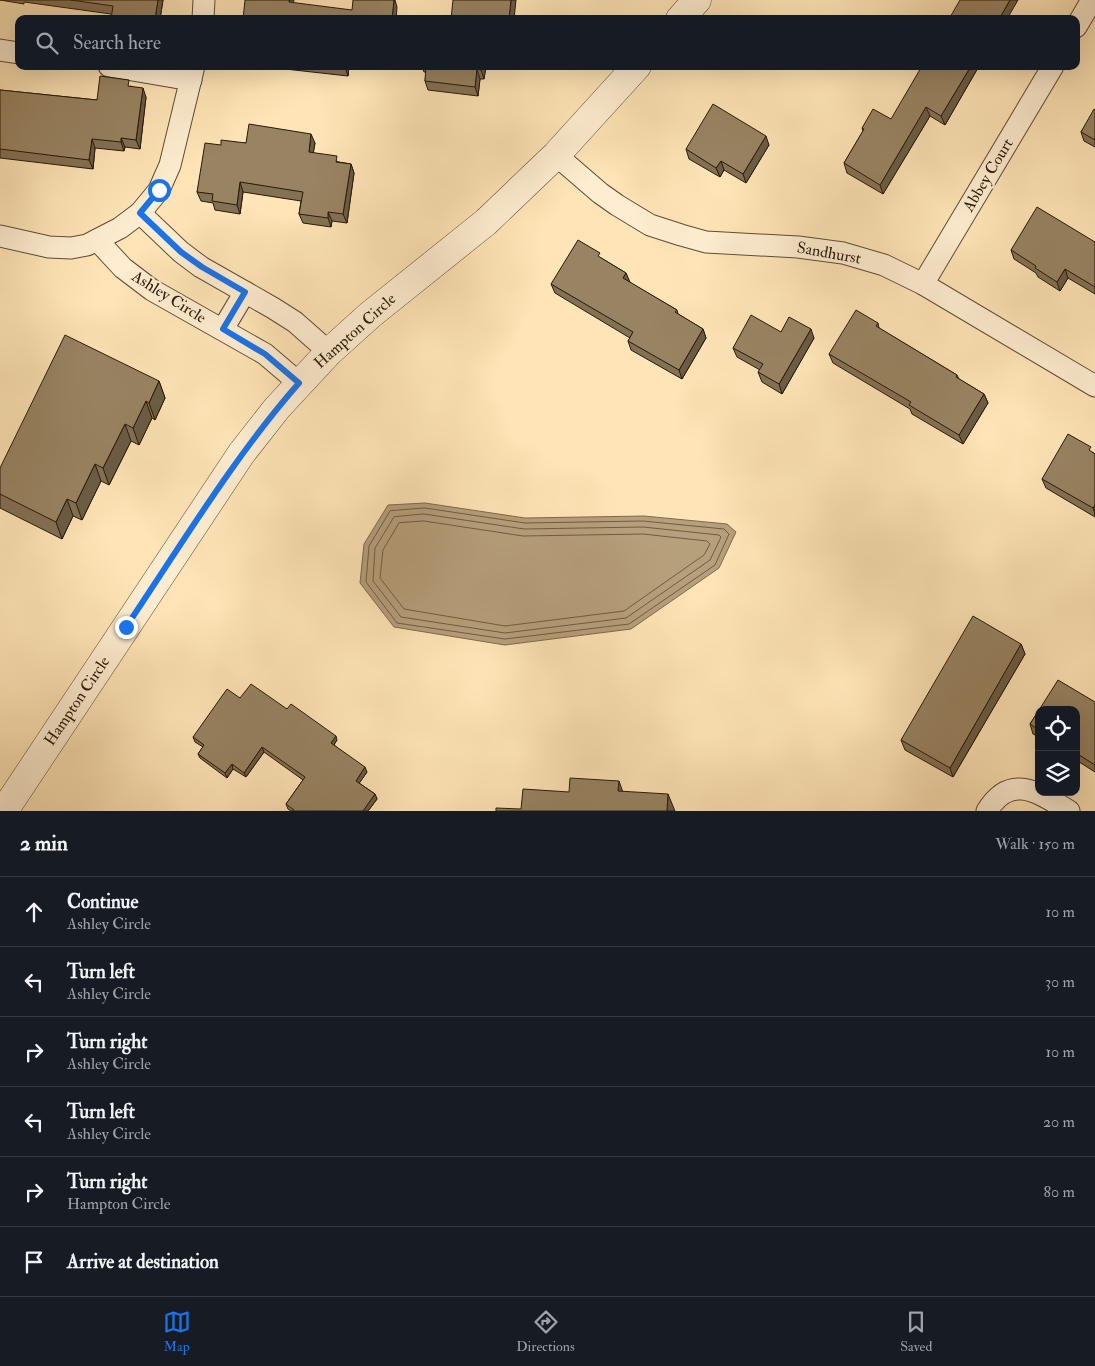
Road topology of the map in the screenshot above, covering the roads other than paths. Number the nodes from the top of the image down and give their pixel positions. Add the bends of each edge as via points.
1 (204, 0) edge
2 (697, 0) edge
3 (1092, 0) edge
4 (203, 15) edge
5 (684, 15) edge
6 (1080, 20) edge
7 (0, 50) edge
8 (15, 52) edge
9 (157, 70) edge
10 (633, 70) edge
11 (1051, 70) edge
12 (193, 73) edge
13 (556, 154) junction
14 (140, 213) junction
15 (0, 236) edge
16 (97, 240) junction
17 (923, 284) junction
18 (245, 292) junction
19 (223, 329) junction
20 (329, 352) junction
21 (299, 383) junction
22 (1095, 386) edge
23 (4, 811) edge
24 (987, 811) edge
25 (1069, 811) edge

1 - 4 street
2 - 5 street
3 - 6 street
7 - 8 street
9 - 12 street
10 - 13 street, Hampton Circle
11 - 17 street, Abbey Court
12 - 14 street via 170,165 159,190
13 - 17 street, Sandhurst via 617,205 665,230 706,242 843,253 884,265
13 - 20 street, Hampton Circle via 486,222
14 - 16 street
14 - 18 street via 181,252
15 - 16 street via 49,247 71,248
16 - 19 street, Ashley Circle via 123,268 152,290
17 - 22 street, Sandhurst
18 - 19 street, Ashley Circle
18 - 20 street via 295,322
19 - 21 street, Ashley Circle via 265,354
20 - 21 street, Hampton Circle
21 - 23 street, Hampton Circle via 241,454
24 - 25 street via 994,799 1009,790 1028,789

